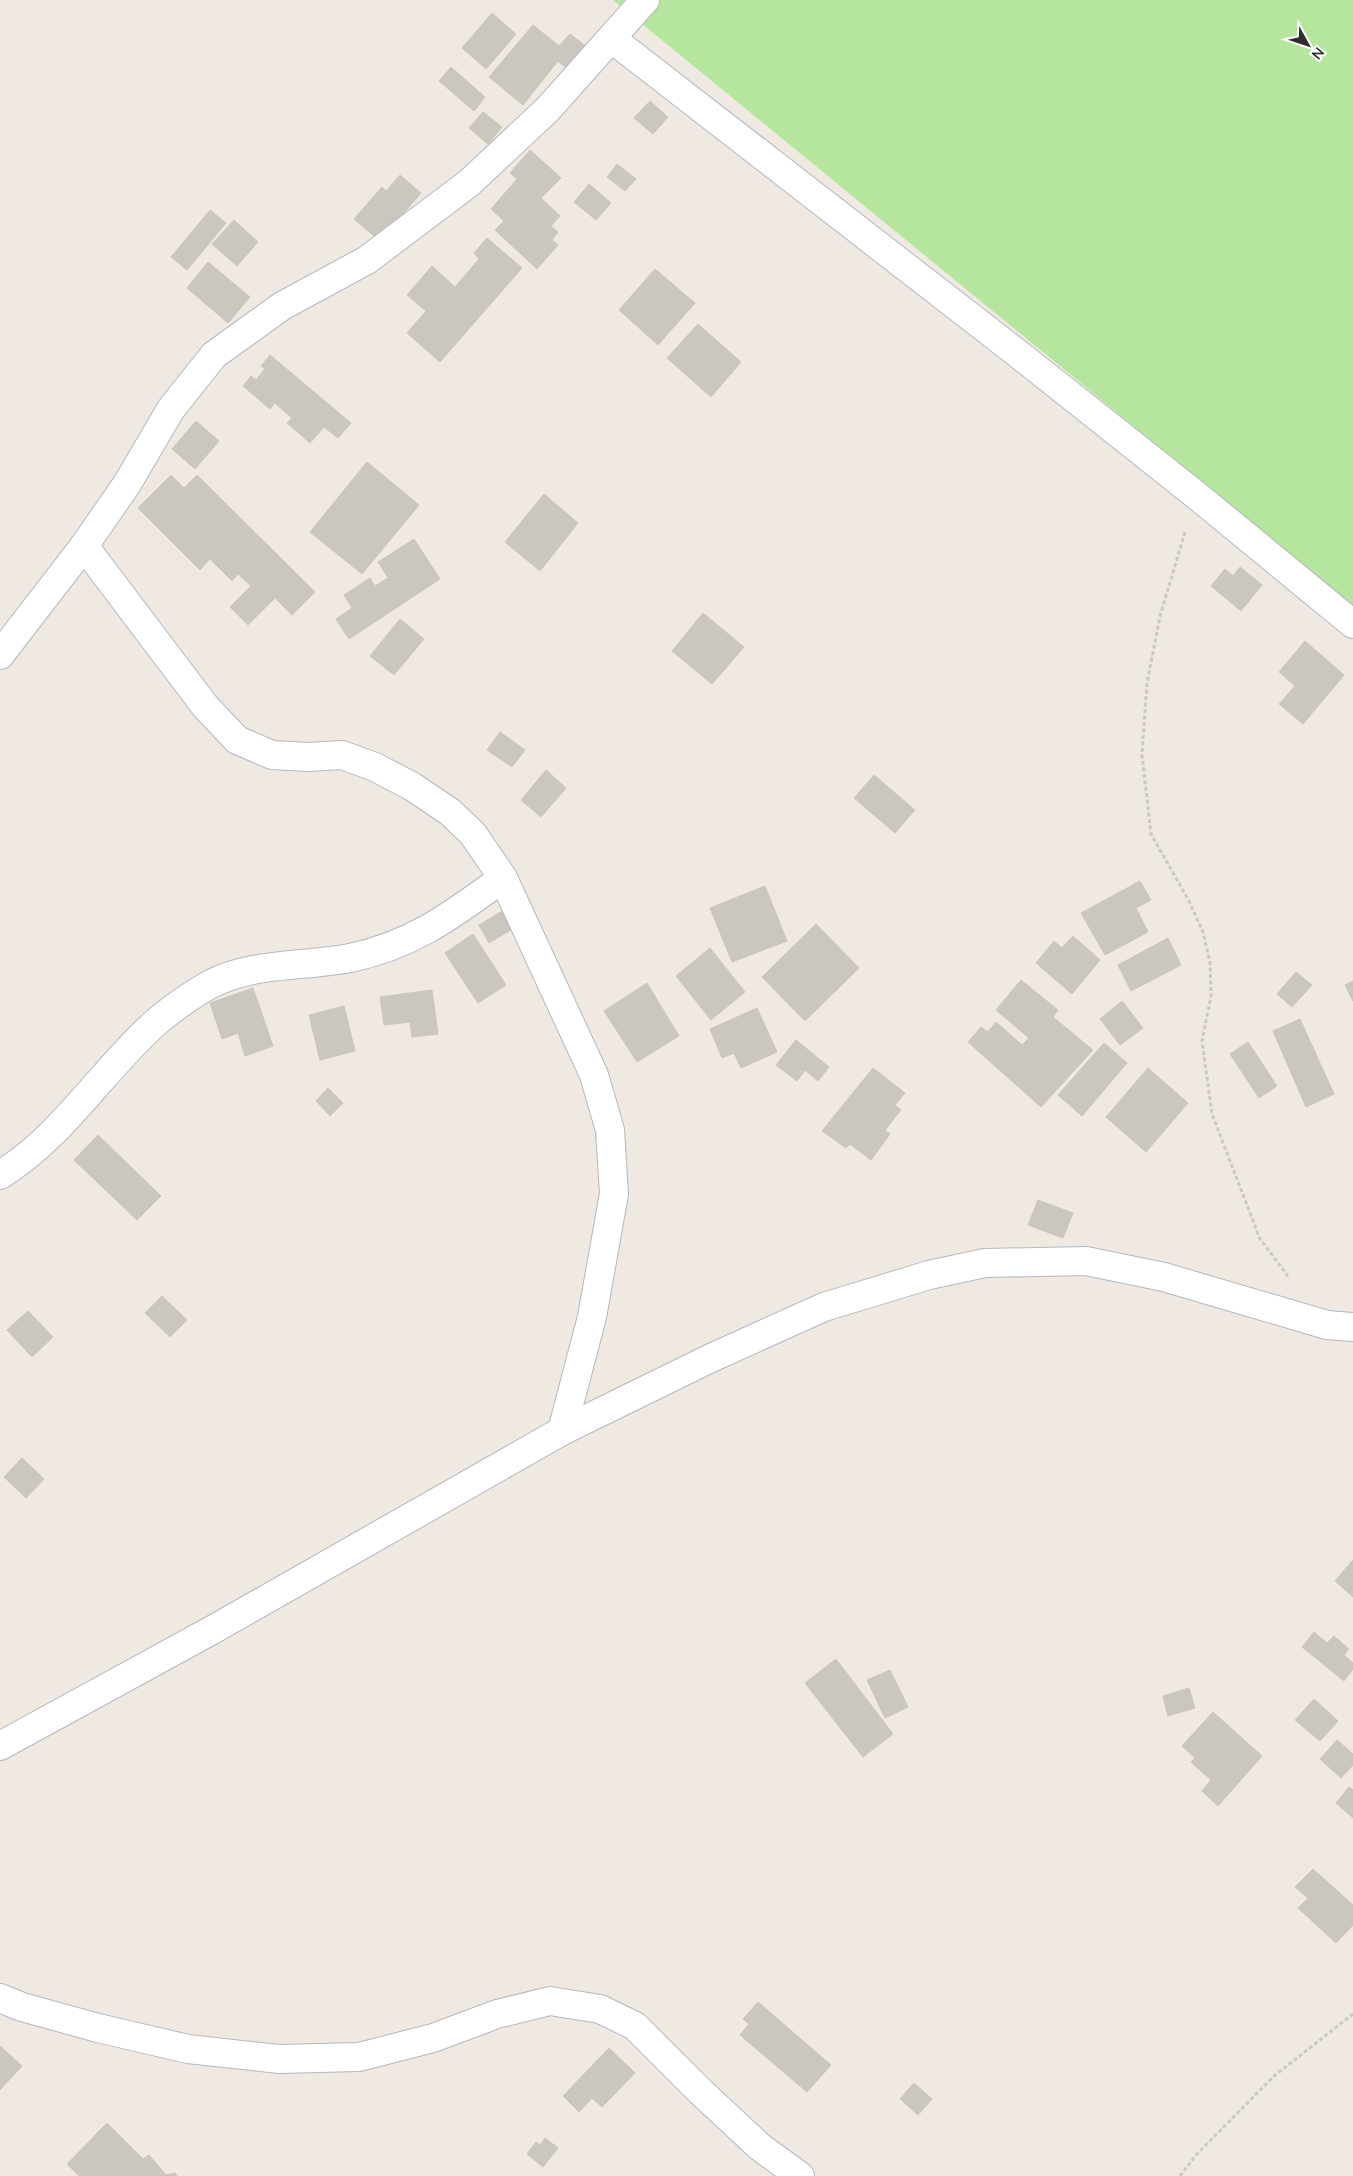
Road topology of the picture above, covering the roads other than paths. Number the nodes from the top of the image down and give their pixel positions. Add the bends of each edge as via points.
1 (645, 0) edge
2 (612, 39) junction
3 (84, 546) junction
4 (1353, 624) edge
5 (0, 655) edge
6 (502, 878) junction
7 (0, 1175) edge
8 (1353, 1327) edge
9 (562, 1431) junction
10 (0, 1746) edge
11 (0, 1998) edge
12 (800, 2176) edge

1 - 2 street
2 - 3 street via 548,109 469,183 366,260 282,306 214,355 171,409 127,484
2 - 4 street via 1017,353
3 - 5 street
3 - 6 street via 205,706 237,740 272,755 342,755 375,767 450,812 473,834
6 - 7 street via 427,931 392,947 350,958 266,968 210,985 154,1024 58,1128 24,1161
6 - 9 street via 594,1075 610,1130 614,1194 592,1316
8 - 9 street via 1328,1325 1164,1277 1086,1261 986,1263 929,1274 824,1307
9 - 10 street via 223,1625
11 - 12 street via 98,2028 188,2049 278,2059 359,2057 433,2038 497,2014 550,2001 600,2009 635,2026 760,2147

